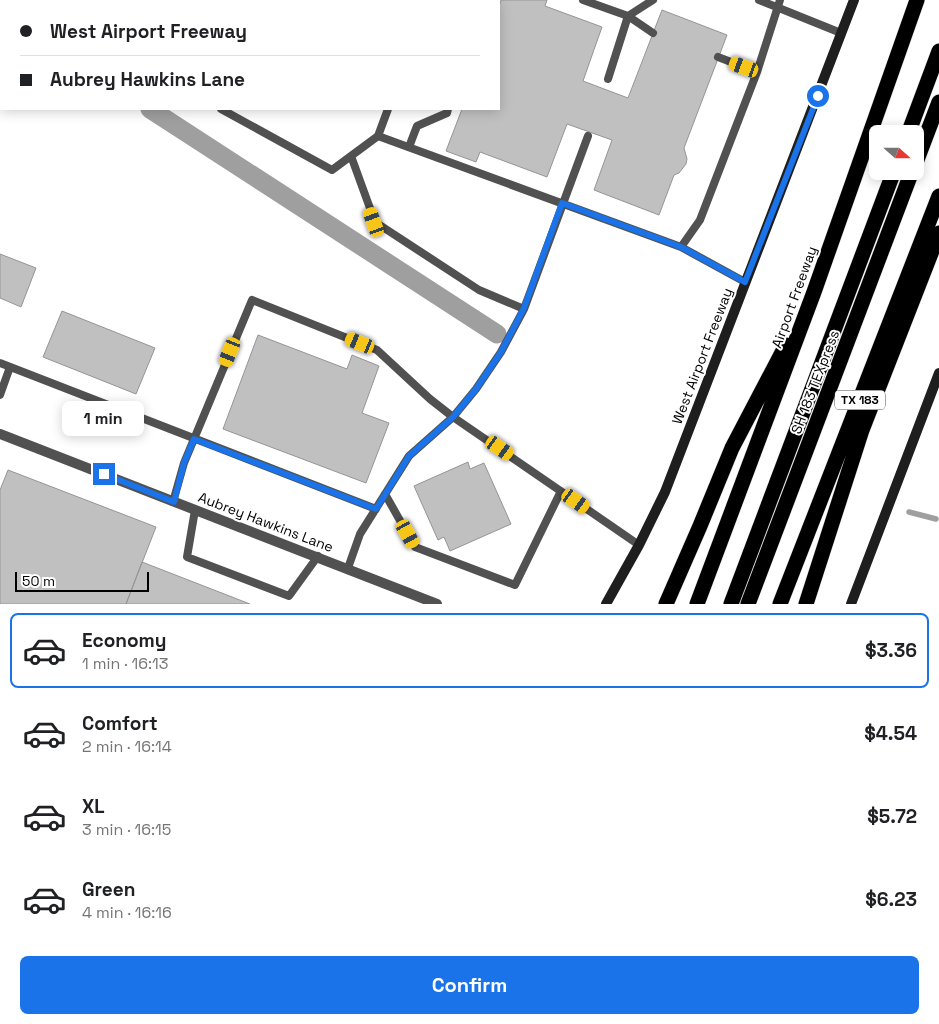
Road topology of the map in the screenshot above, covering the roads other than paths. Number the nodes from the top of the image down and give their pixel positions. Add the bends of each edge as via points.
1 (583, 0) edge
2 (653, 0) edge
3 (759, 0) edge
4 (854, 0) edge
5 (917, 0) edge
6 (779, 4) edge
7 (628, 16) junction
8 (653, 33) dead end
9 (841, 33) junction
10 (939, 52) edge
11 (718, 57) dead end
12 (757, 72) junction
13 (608, 80) dead end
14 (939, 102) edge
15 (223, 110) edge
16 (388, 110) edge
17 (448, 110) edge
18 (911, 125) edge
19 (378, 136) junction
20 (588, 136) dead end
21 (924, 141) edge
22 (409, 147) junction
23 (351, 156) junction
24 (891, 180) edge
25 (909, 180) edge
26 (939, 196) edge
27 (562, 203) junction
28 (939, 233) edge
29 (681, 247) junction
30 (745, 282) junction
31 (814, 292) junction
32 (524, 308) junction
33 (0, 363) edge
34 (10, 367) junction
35 (939, 373) edge
36 (0, 395) edge
37 (453, 417) junction
38 (0, 434) edge
39 (194, 439) junction
40 (562, 491) junction
41 (386, 494) junction
42 (174, 502) junction
43 (376, 509) junction
44 (195, 510) junction
45 (639, 545) junction
46 (318, 556) junction
47 (348, 568) junction
48 (437, 604) edge
49 (606, 604) edge
50 (666, 604) edge
51 (697, 604) edge
52 (731, 604) edge
53 (748, 604) edge
54 (780, 604) edge
55 (806, 604) edge
56 (851, 604) edge

1 - 7 lane
2 - 7 lane
3 - 6 lane
4 - 9 main road, West Airport Freeway
5 - 31 highway, Airport Freeway
6 - 9 lane
6 - 12 lane
7 - 8 lane
7 - 13 lane
9 - 30 main road, West Airport Freeway
10 - 18 highway
11 - 12 lane
12 - 29 lane via 700,220
14 - 21 highway
15 - 23 lane via 332,170
16 - 19 lane
17 - 22 lane via 417,126
19 - 22 lane
19 - 23 lane
20 - 27 lane
22 - 27 lane
23 - 32 lane via 374,222 479,290
24 - 52 highway, SH 183 TEXpress
25 - 53 highway, SH 183 TEXpress
26 - 54 highway, TX 183
27 - 29 lane
27 - 32 lane
28 - 55 highway via 862,430
29 - 30 lane
30 - 45 main road, West Airport Freeway via 665,492
31 - 50 highway via 732,448
31 - 51 highway, Airport Freeway
32 - 37 lane via 501,352
33 - 34 lane
34 - 36 lane
34 - 39 lane
35 - 56 main road
37 - 39 lane via 377,350 252,300
37 - 40 lane
37 - 41 lane via 409,456
38 - 42 street, Aubrey Hawkins Lane
39 - 42 lane
39 - 43 lane
40 - 41 lane via 515,585 415,547
40 - 45 lane
41 - 43 lane
42 - 44 street, Aubrey Hawkins Lane
43 - 47 lane via 360,534
44 - 46 street, Aubrey Hawkins Lane
44 - 46 lane via 187,558 289,596
45 - 49 main road, West Airport Freeway
46 - 47 street, Aubrey Hawkins Lane
47 - 48 street, Aubrey Hawkins Lane

